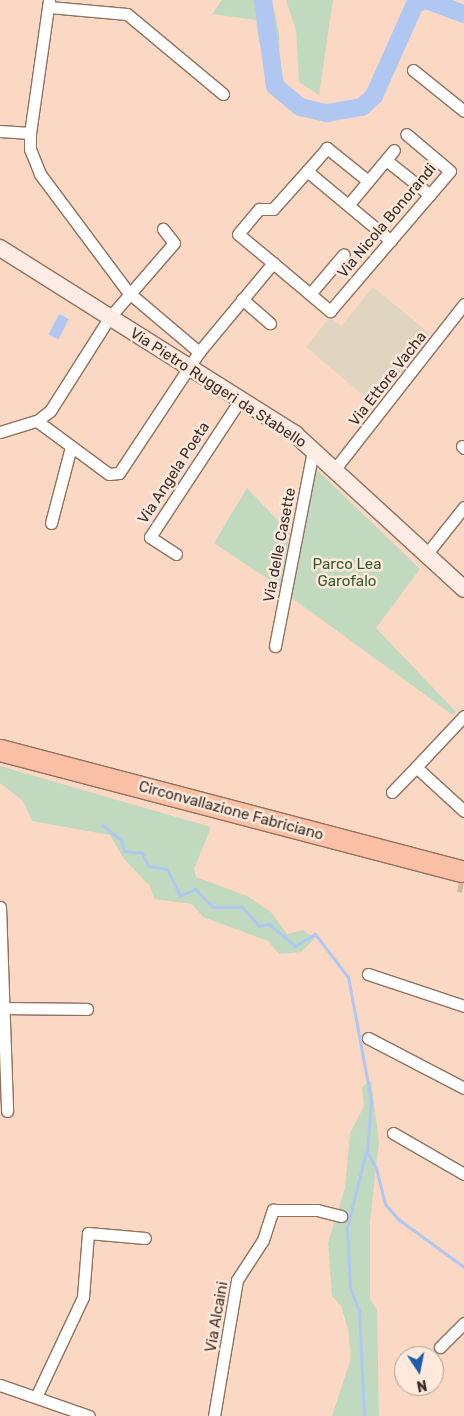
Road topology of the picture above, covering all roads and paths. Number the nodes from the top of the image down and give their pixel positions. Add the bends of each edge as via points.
1 (49, 4) edge
2 (413, 70) dead end
3 (223, 94) dead end
4 (464, 112) edge
5 (0, 131) edge
6 (30, 133) junction
7 (406, 134) dead end
8 (307, 171) junction
9 (368, 182) junction
10 (430, 195) junction
11 (349, 204) junction
12 (163, 229) dead end
13 (391, 241) junction
14 (0, 248) edge
15 (344, 254) dead end
16 (273, 263) junction
17 (128, 292) junction
18 (310, 294) junction
19 (242, 299) junction
20 (464, 304) edge
21 (109, 318) junction
22 (270, 324) dead end
23 (188, 346) junction
24 (199, 352) junction
25 (185, 366) junction
26 (240, 400) junction
27 (37, 421) junction
28 (0, 432) edge
29 (71, 447) junction
30 (313, 450) junction
31 (334, 470) junction
32 (464, 506) edge
33 (50, 523) dead end
34 (176, 554) dead end
35 (425, 556) junction
36 (464, 589) edge
37 (275, 646) dead end
38 (464, 716) edge
39 (0, 750) edge
40 (0, 760) edge
41 (416, 766) junction
42 (392, 792) dead end
43 (464, 811) edge
44 (0, 907) edge
45 (368, 974) dead end
46 (464, 1006) edge
47 (5, 1008) junction
48 (87, 1008) dead end
49 (368, 1038) dead end
50 (464, 1088) edge
51 (7, 1111) dead end
52 (393, 1133) dead end
53 (464, 1174) edge
54 (341, 1216) dead end
55 (145, 1238) dead end
56 (464, 1323) edge
57 (441, 1346) edge
58 (38, 1362) dead end
59 (50, 1366) junction
60 (0, 1385) edge
61 (36, 1397) junction
62 (89, 1416) edge
63 (214, 1416) edge

1 - 3 street via 127,14
1 - 6 street
2 - 4 street
5 - 6 street
6 - 17 street via 30,149 40,174
7 - 10 street, Via Nicola Bonorandi via 450,171
8 - 9 street via 327,148
8 - 11 street
8 - 16 street via 273,210 259,210 238,234
9 - 10 street via 390,155
9 - 11 street
10 - 13 street, Via Nicola Bonorandi
11 - 13 street
12 - 17 street via 174,242
13 - 18 street, Via Nicola Bonorandi via 330,311
14 - 21 street, Via Pietro Ruggeri da Stabello
15 - 18 street
16 - 18 street
16 - 19 street
17 - 21 street
17 - 23 street
19 - 22 street
19 - 24 street
20 - 31 street, Via Ettore Vacha
21 - 25 street, Via Pietro Ruggeri da Stabello
21 - 27 street via 50,411
23 - 24 street
23 - 25 street
24 - 25 street
25 - 26 street, Via Pietro Ruggeri da Stabello
25 - 29 street via 119,474 109,474
26 - 30 street, Via Pietro Ruggeri da Stabello
26 - 34 street, Via Angela Poeta via 150,538
27 - 28 street
27 - 29 street
29 - 33 street
30 - 31 street, Via Pietro Ruggeri da Stabello
30 - 37 street, Via delle Casette
31 - 35 street, Via Pietro Ruggeri da Stabello
32 - 35 street
35 - 36 street, Via Pietro Ruggeri da Stabello
38 - 41 street
39 - 40 highway, Circonvallazione Fabriciano via 460,876
41 - 42 street
41 - 43 street
44 - 47 street
45 - 46 street
47 - 48 street
47 - 51 street
49 - 50 street
52 - 53 street
54 - 63 street, Via Alcaini via 317,1210 273,1210 263,1240 238,1280
55 - 59 street via 88,1233 84,1297
56 - 57 street
58 - 59 street
59 - 61 street
60 - 61 street
61 - 62 street

